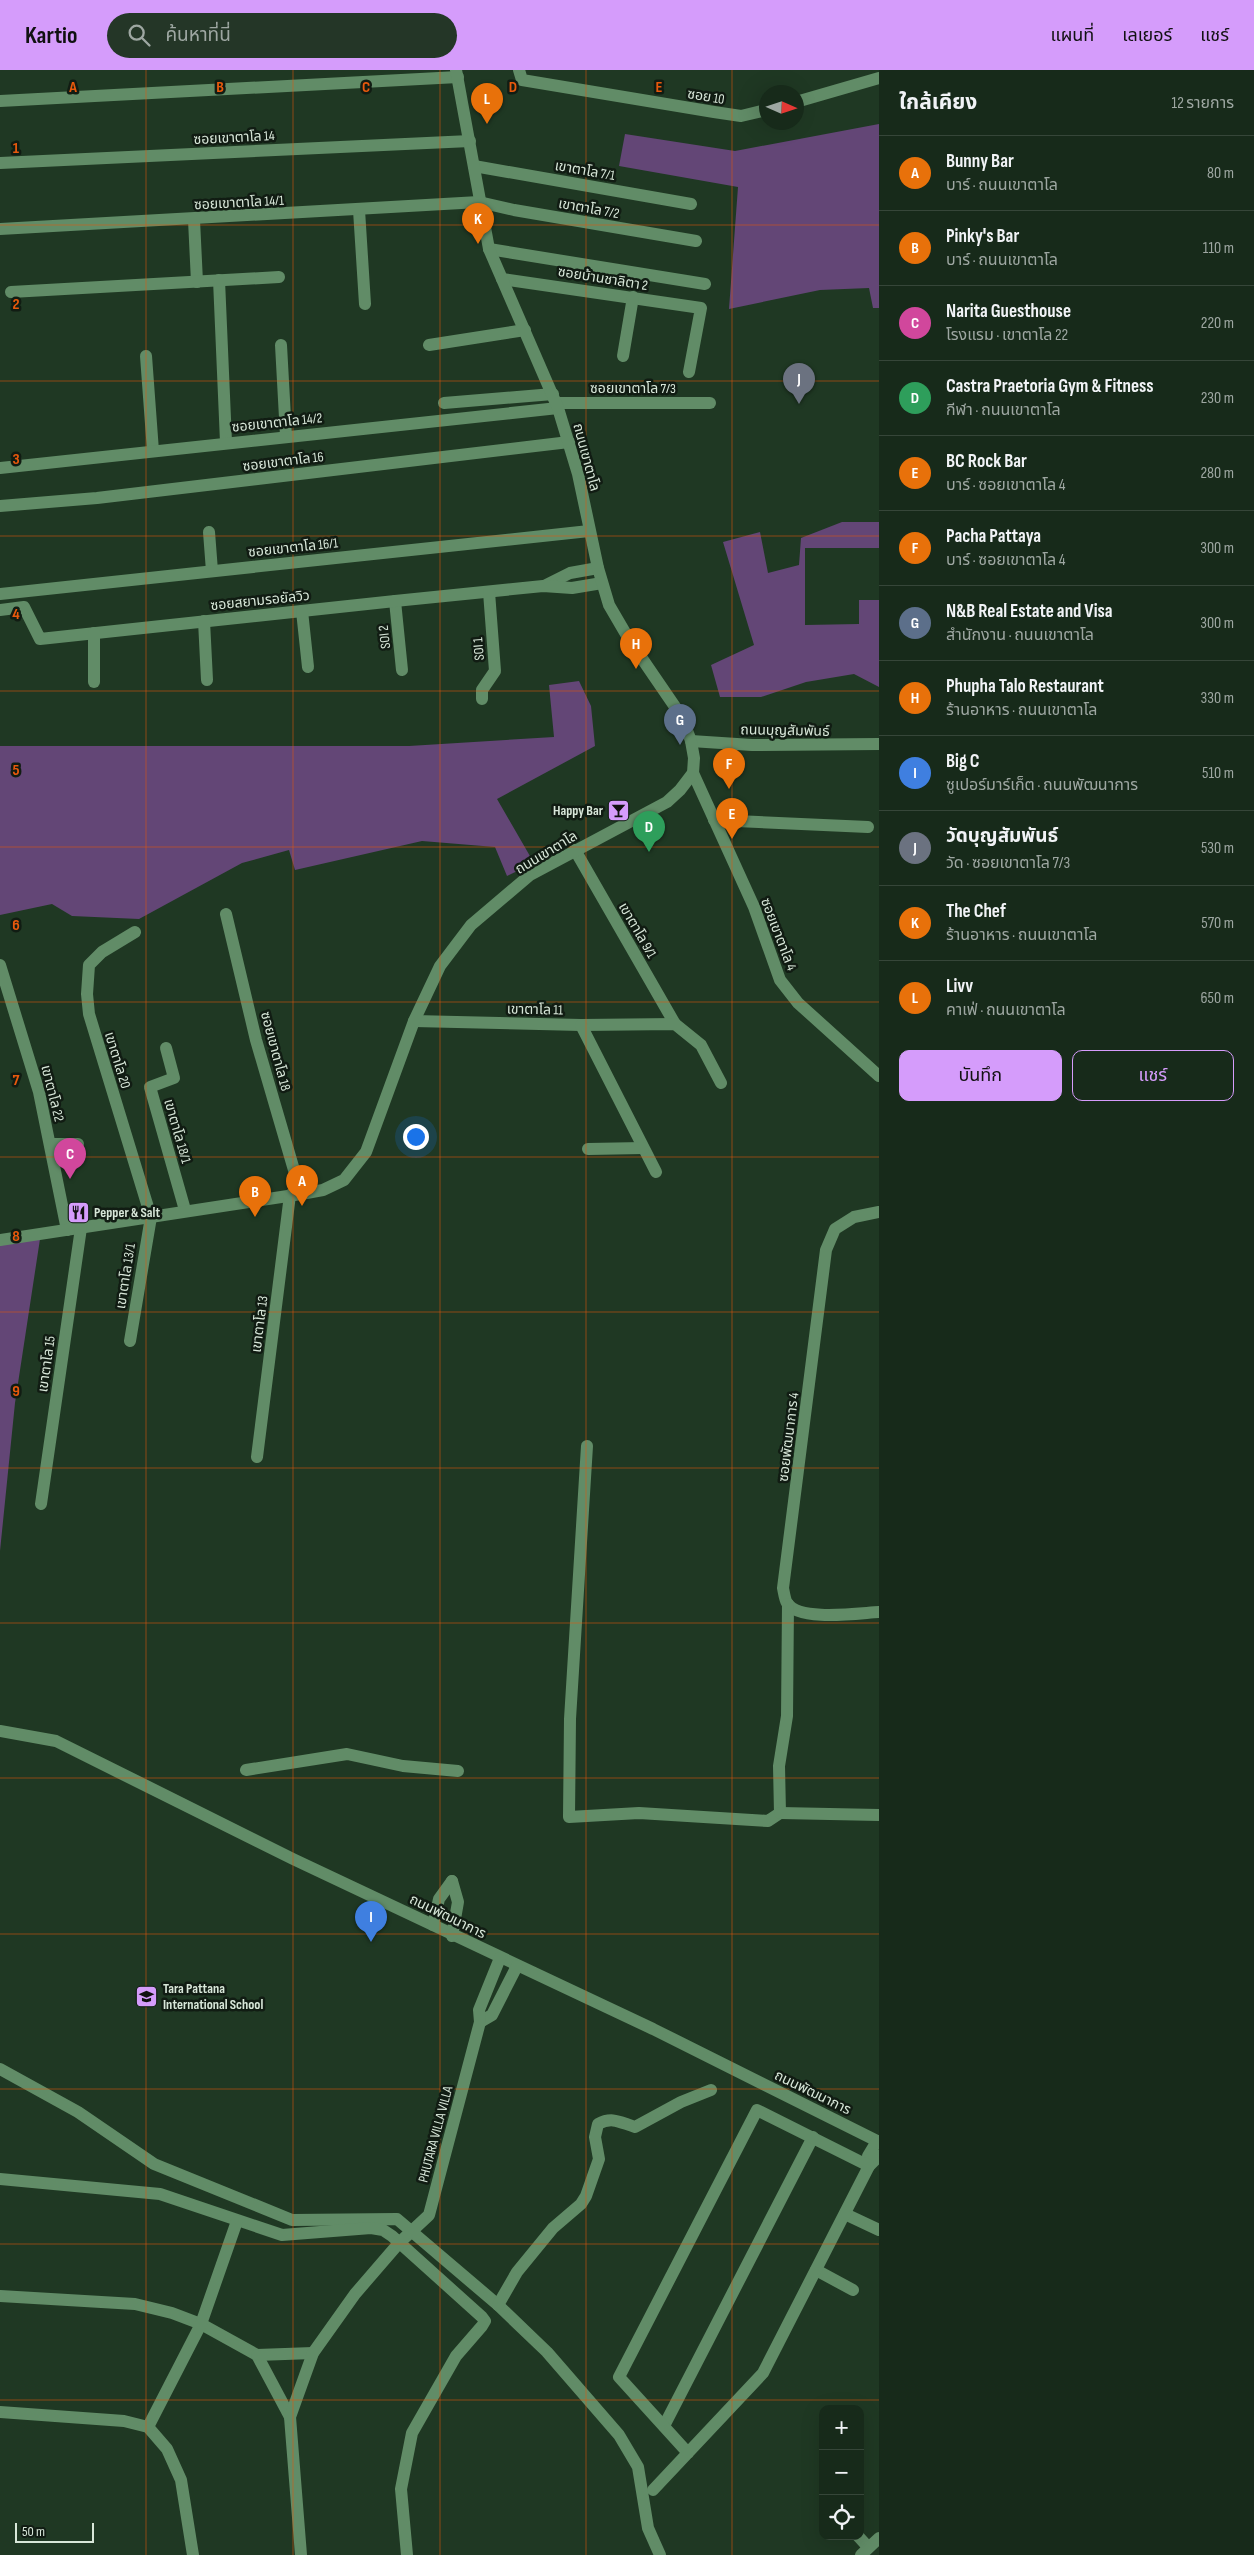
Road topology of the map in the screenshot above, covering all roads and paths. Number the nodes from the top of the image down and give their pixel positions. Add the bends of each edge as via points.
1 (457, 74) edge
2 (521, 75) edge
3 (879, 78) edge
4 (0, 100) edge
5 (804, 100) edge
6 (759, 112) edge
7 (470, 141) junction
8 (0, 163) edge
9 (474, 166) junction
10 (479, 202) junction
11 (691, 204) dead end
12 (359, 210) junction
13 (194, 220) junction
14 (0, 229) edge
15 (696, 241) dead end
16 (489, 249) junction
17 (279, 277) dead end
18 (502, 279) junction
19 (219, 280) junction
20 (197, 282) junction
21 (705, 284) dead end
22 (11, 292) dead end
23 (633, 297) junction
24 (365, 304) dead end
25 (525, 330) junction
26 (280, 345) dead end
27 (429, 345) dead end
28 (146, 356) dead end
29 (623, 356) dead end
30 (689, 372) dead end
31 (556, 402) junction
32 (444, 404) dead end
33 (710, 404) dead end
34 (286, 436) junction
35 (226, 442) junction
36 (569, 442) junction
37 (153, 451) junction
38 (0, 468) edge
39 (0, 506) edge
40 (589, 530) junction
41 (209, 532) dead end
42 (598, 568) junction
43 (212, 571) junction
44 (602, 583) junction
45 (543, 586) junction
46 (489, 592) junction
47 (0, 594) edge
48 (395, 601) junction
49 (0, 610) edge
50 (302, 611) junction
51 (204, 621) junction
52 (94, 633) junction
53 (308, 667) dead end
54 (402, 670) dead end
55 (207, 680) dead end
56 (94, 682) dead end
57 (482, 699) dead end
58 (691, 741) junction
59 (879, 744) edge
60 (693, 773) junction
61 (714, 820) junction
62 (868, 827) dead end
63 (575, 850) junction
64 (226, 914) dead end
65 (135, 932) dead end
66 (0, 965) edge
67 (414, 1021) junction
68 (675, 1024) junction
69 (581, 1026) junction
70 (166, 1048) dead end
71 (879, 1076) edge
72 (721, 1083) dead end
73 (50, 1144) junction
74 (78, 1144) dead end
75 (643, 1148) junction
76 (588, 1149) dead end
77 (656, 1172) dead end
78 (296, 1194) junction
79 (185, 1210) junction
80 (879, 1212) edge
81 (150, 1217) junction
82 (81, 1228) junction
83 (67, 1230) junction
84 (0, 1240) edge
85 (130, 1341) dead end
86 (587, 1446) dead end
87 (257, 1457) dead end
88 (41, 1504) dead end
89 (788, 1604) junction
90 (879, 1612) edge
91 (0, 1731) edge
92 (246, 1770) dead end
93 (458, 1770) dead end
94 (780, 1813) junction
95 (879, 1815) edge
96 (433, 1925) junction
97 (452, 1936) junction
98 (500, 1958) junction
99 (517, 1966) junction
100 (480, 2022) junction
101 (0, 2069) edge
102 (711, 2090) dead end
103 (813, 2137) junction
104 (878, 2142) edge
105 (879, 2156) edge
106 (869, 2166) junction
107 (0, 2179) edge
108 (846, 2214) junction
109 (237, 2220) junction
110 (879, 2230) edge
111 (413, 2231) junction
112 (399, 2243) junction
113 (816, 2270) junction
114 (853, 2290) dead end
115 (0, 2296) edge
116 (498, 2305) junction
117 (201, 2324) junction
118 (313, 2354) junction
119 (257, 2355) junction
120 (0, 2412) edge
121 (290, 2417) junction
122 (664, 2426) junction
123 (148, 2427) junction
124 (688, 2453) junction
125 (653, 2490) dead end
126 (879, 2538) edge
127 (864, 2551) edge
128 (193, 2555) edge
129 (302, 2555) edge
130 (408, 2555) edge
131 (660, 2555) edge

1 - 4 street
1 - 7 street, ถนนเขาตาโล
2 - 6 street, ซอย 10 via 741,116
3 - 5 street
7 - 8 street, ซอยเขาตาโล 14
7 - 9 street, ถนนเขาตาโล
9 - 10 street, ถนนเขาตาโล
9 - 11 street, เขาตาโล 7/1
10 - 12 street, ซอยเขาตาโล 14/1
10 - 15 street, เขาตาโล 7/2
10 - 16 street, ถนนเขาตาโล
12 - 13 street, ซอยเขาตาโล 14/1
12 - 24 street
13 - 14 street, ซอยเขาตาโล 14/1
13 - 20 street
16 - 18 street, ถนนเขาตาโล
16 - 21 street
17 - 19 street
18 - 23 street, ซอยบ้านชาลิตา 2
18 - 25 street, ถนนเขาตาโล
19 - 20 street
19 - 35 street
20 - 22 street
23 - 29 street
23 - 30 street, ซอยบ้านชาลิตา 2 via 700,308
25 - 27 street
25 - 31 street, ถนนเขาตาโล
26 - 34 street
28 - 37 street
31 - 32 street
31 - 33 street, ซอยเขาตาโล 7/3
31 - 34 street, ซอยเขาตาโล 14/2
31 - 36 street, ถนนเขาตาโล
34 - 35 street, ซอยเขาตาโล 14/2
35 - 37 street, ซอยเขาตาโล 14/2
36 - 39 street, ซอยเขาตาโล 16 via 97,498
36 - 40 street, ถนนเขาตาโล
37 - 38 street, ซอยเขาตาโล 14/2
40 - 42 street, ถนนเขาตาโล
40 - 43 street, ซอยเขาตาโล 16/1
41 - 43 street
42 - 44 street, ถนนเขาตาโล
42 - 45 street via 570,573
43 - 47 street, ซอยเขาตาโล 16/1
44 - 45 street via 572,588
44 - 58 street, ถนนเขาตาโล via 609,605 630,642 682,717
45 - 46 street, ซอยสยามรอยัลวิว
46 - 48 street, ซอยสยามรอยัลวิว
46 - 57 street, SOI 1 via 495,672 482,690
48 - 50 street, ซอยสยามรอยัลวิว
48 - 54 street, SOI 2
49 - 52 street, ซอยสยามรอยัลวิว via 24,607 40,638
50 - 51 street, ซอยสยามรอยัลวิว
50 - 53 street
51 - 52 street, ซอยสยามรอยัลวิว
51 - 55 street
52 - 56 street
58 - 59 street, ถนนบุญสัมพันธ์ via 752,745
58 - 60 street, ถนนเขาตาโล
60 - 61 street, ซอยเขาตาโล 4
60 - 63 street, ถนนเขาตาโล via 667,802
61 - 62 street
61 - 71 street, ซอยเขาตาโล 4 via 754,907 780,980 798,1003
63 - 67 street, ถนนเขาตาโล via 530,875 471,925 440,966
63 - 68 street, เขาตาโล 9/1
64 - 78 street, ซอยเขาตาโล 18
65 - 81 street, เขาตาโล 20 via 102,952 89,965 87,994 89,1014
66 - 73 street, เขาตาโล 22 via 39,1092
67 - 69 street, เขาตาโล 11
67 - 78 street, ถนนเขาตาโล via 366,1152 344,1180 323,1190
68 - 69 street
68 - 72 street via 701,1044
69 - 75 street, เขาตาโล 11
70 - 79 street, เขาตาโล 18/1 via 174,1078 150,1087
73 - 74 street
73 - 83 street, เขาตาโล 22
75 - 76 street
75 - 77 street, เขาตาโล 11
78 - 79 street, ถนนเขาตาโล
78 - 87 street, เขาตาโล 13
79 - 81 street, ถนนเขาตาโล
80 - 89 street, ซอยพัฒนาการ 4 via 854,1217 835,1229 826,1250 783,1588
81 - 82 street, ถนนเขาตาโล
81 - 85 street, เขาตาโล 13/1
82 - 83 street, ถนนเขาตาโล
82 - 88 street, เขาตาโล 15
83 - 84 street, ถนนเขาตาโล
86 - 94 street via 570,1719 569,1817 639,1813 768,1821
89 - 90 street via 812,1615
89 - 94 street, ซอยพัฒนาการ 4 via 786,1716 779,1766
91 - 96 street, ถนนพัฒนาการ via 56,1741
92 - 93 street via 347,1754 404,1766
94 - 95 street
96 - 97 street, ถนนพัฒนาการ
96 - 97 street via 439,1899 452,1881 458,1902
97 - 98 street, ถนนพัฒนาการ
98 - 99 street, ถนนพัฒนาการ
98 - 100 street, PHUTARA VILLA VILLA via 479,2010
99 - 100 street via 492,2015
99 - 104 street, ถนนพัฒนาการ via 653,2029
100 - 111 street, PHUTARA VILLA VILLA via 429,2215
101 - 111 street via 78,2112 154,2164 292,2220 397,2219
102 - 116 street via 635,2127 608,2119 598,2124 595,2137 599,2159 586,2196 517,2272
103 - 106 street
103 - 122 street
103 - 122 street via 757,2110 618,2377
104 - 106 street via 868,2156
105 - 106 street
106 - 108 street
107 - 109 street via 160,2194
108 - 110 street
108 - 113 street
109 - 112 street via 282,2235 371,2228 383,2230
109 - 117 street
111 - 112 street, PHUTARA VILLA VILLA
111 - 116 street
112 - 118 street, PHUTARA VILLA VILLA via 355,2294
112 - 130 street via 485,2321 456,2356 412,2433 401,2489
113 - 114 street
113 - 124 street via 762,2373
115 - 117 street via 135,2304
116 - 131 street via 548,2352 620,2435 638,2466 648,2528
117 - 119 street
117 - 123 street
118 - 119 street
118 - 121 street, PHUTARA VILLA VILLA
119 - 121 street
120 - 123 street via 124,2421
121 - 129 street
122 - 124 street
123 - 128 street via 167,2448 181,2480
124 - 125 street
126 - 127 street

